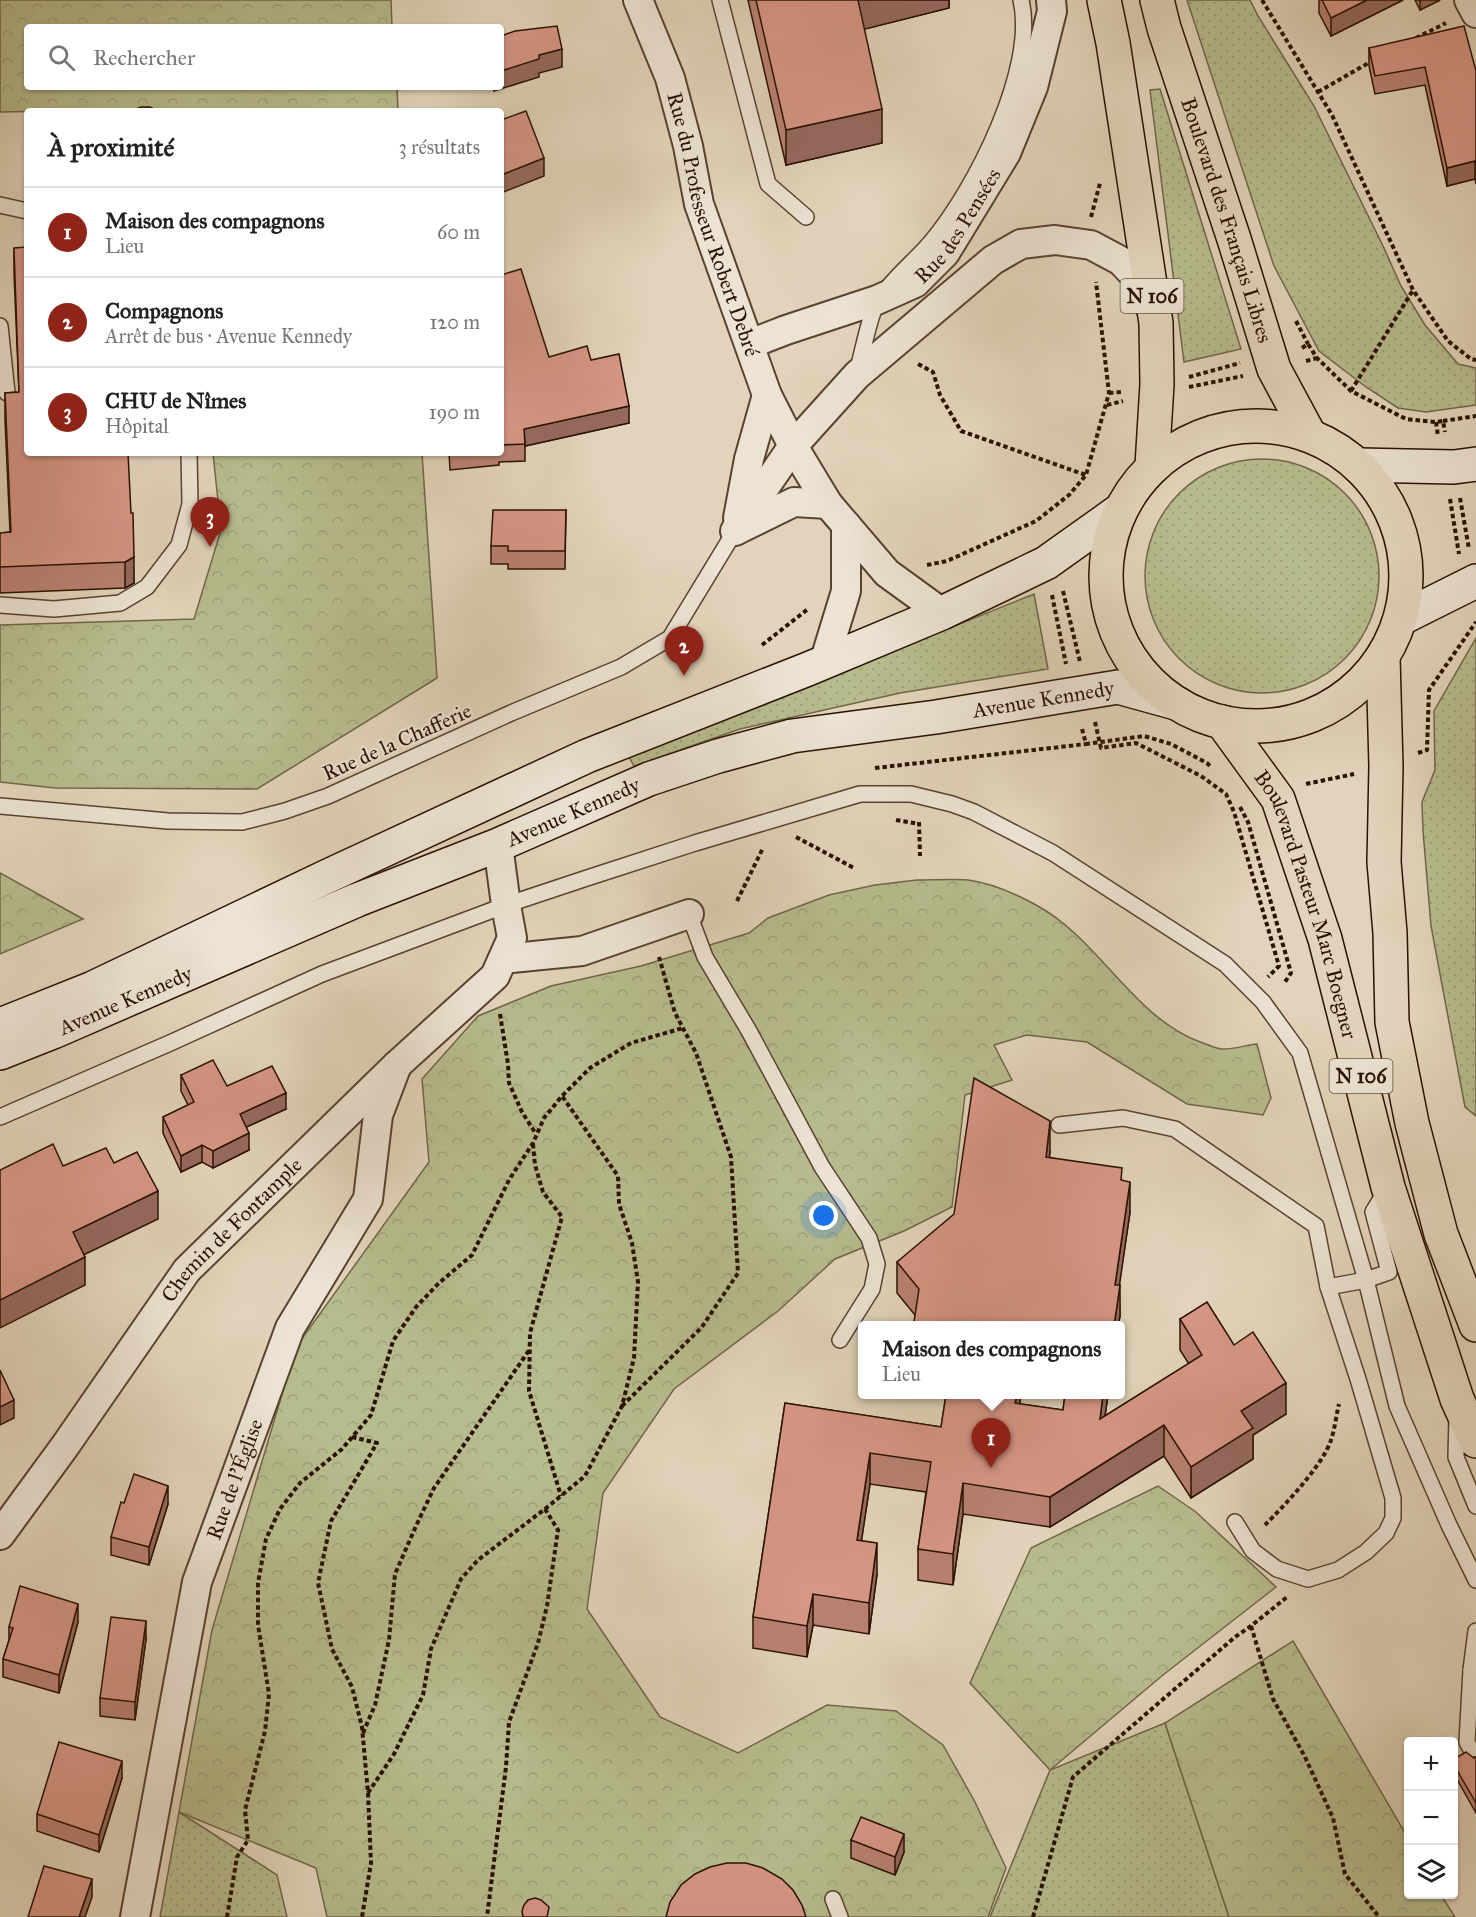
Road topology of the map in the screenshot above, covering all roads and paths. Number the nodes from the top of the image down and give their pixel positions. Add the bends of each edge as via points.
1 (638, 0) edge
2 (720, 0) edge
3 (1021, 0) edge
4 (1051, 0) edge
5 (1104, 0) edge
6 (1157, 0) edge
7 (1262, 0) edge
8 (1473, 8) edge
9 (1415, 39) edge
10 (1376, 59) edge
11 (1318, 92) junction
12 (0, 205) edge
13 (24, 210) edge
14 (806, 217) dead end
15 (1096, 278) dead end
16 (1413, 290) junction
17 (877, 300) junction
18 (1156, 323) junction
19 (0, 326) edge
20 (750, 344) junction
21 (887, 349) junction
22 (1299, 349) dead end
23 (1317, 358) junction
24 (1476, 360) edge
25 (1240, 363) dead end
26 (1274, 369) junction
27 (857, 375) junction
28 (1170, 387) junction
29 (1121, 392) dead end
30 (1351, 392) junction
31 (7, 393) edge
32 (1109, 393) junction
33 (767, 395) junction
34 (1107, 405) junction
35 (1476, 416) edge
36 (1443, 421) junction
37 (1436, 422) junction
38 (1445, 432) dead end
39 (1309, 434) junction
40 (793, 446) junction
41 (189, 456) edge
42 (1359, 465) junction
43 (1152, 466) junction
44 (1460, 474) edge
45 (1086, 475) junction
46 (1119, 511) junction
47 (837, 514) junction
48 (1044, 514) junction
49 (735, 531) junction
50 (1054, 557) junction
51 (887, 573) junction
52 (1471, 576) edge
53 (846, 591) junction
54 (1052, 593) dead end
55 (0, 605) edge
56 (942, 613) junction
57 (1402, 618) junction
58 (1476, 622) edge
59 (1471, 628) junction
60 (762, 645) dead end
61 (1383, 658) junction
62 (824, 663) junction
63 (1067, 668) dead end
64 (1088, 693) junction
65 (1176, 703) junction
66 (1222, 722) junction
67 (1082, 729) dead end
68 (1100, 742) junction
69 (1427, 750) dead end
70 (1214, 770) dead end
71 (1355, 774) dead end
72 (1296, 786) dead end
73 (1238, 801) dead end
74 (0, 806) edge
75 (919, 813) dead end
76 (890, 819) dead end
77 (919, 824) junction
78 (807, 833) dead end
79 (498, 845) junction
80 (763, 848) dead end
81 (920, 856) dead end
82 (854, 868) dead end
83 (737, 901) dead end
84 (506, 905) junction
85 (689, 914) joint
86 (651, 927) junction
87 (503, 959) junction
88 (1285, 982) dead end
89 (1253, 992) junction
90 (0, 1025) edge
91 (682, 1028) junction
92 (502, 1030) dead end
93 (0, 1053) edge
94 (397, 1065) junction
95 (562, 1096) junction
96 (0, 1117) edge
97 (1059, 1125) dead end
98 (537, 1134) junction
99 (533, 1143) junction
100 (1388, 1187) junction
101 (1366, 1280) junction
102 (1328, 1287) junction
103 (1476, 1325) edge
104 (840, 1340) dead end
105 (530, 1349) junction
106 (1358, 1379) junction
107 (1457, 1400) junction
108 (622, 1406) junction
109 (352, 1437) junction
110 (1476, 1441) edge
111 (561, 1496) junction
112 (1476, 1506) edge
113 (545, 1509) junction
114 (1235, 1522) dead end
115 (0, 1535) edge
116 (1248, 1543) junction
117 (1308, 1580) junction
118 (1476, 1580) edge
119 (1251, 1626) junction
120 (1476, 1631) edge
121 (1474, 1675) edge
122 (363, 1733) junction
123 (1474, 1756) edge
124 (368, 1793) junction
125 (833, 1899) dead end
126 (135, 1917) edge
127 (227, 1917) edge
128 (362, 1917) edge
129 (487, 1917) edge
130 (840, 1917) edge
131 (1032, 1917) edge
132 (1379, 1917) edge

1 - 20 street, Rue du Professeur Robert Debré via 670,78 699,204
2 - 14 lane via 768,184
3 - 17 lane via 1023,37 1017,79 993,138 962,198 932,241
4 - 17 street, Rue des Pensées via 1052,11 1033,87 1006,153 945,254 915,284
5 - 18 main road, N 106
6 - 26 main road, Boulevard des Français Libres
7 - 11 path
8 - 9 path
10 - 11 path
11 - 16 path
12 - 13 lane
15 - 32 path
16 - 24 path via 1448,341
16 - 30 path
17 - 20 street, Rue des Pensées
17 - 27 lane
18 - 21 street via 1139,280 1121,261 1091,244 1055,240 1021,244 993,260
18 - 28 main road, N 106
19 - 31 lane
20 - 33 street, Rue du Professeur Robert Debré
21 - 27 street
21 - 45 path via 933,372 940,395 961,431
22 - 23 path via 1308,345
23 - 26 path
23 - 30 path
25 - 28 path
26 - 28 path
26 - 39 main road, Boulevard des Français Libres
27 - 40 street
28 - 34 path
28 - 43 main road, N 106
29 - 32 path
30 - 37 path via 1406,419
32 - 34 path
33 - 40 street, Rue du Professeur Robert Debré
33 - 49 street
34 - 45 path
35 - 36 path
36 - 37 path
36 - 38 path
37 - 44 path
39 - 42 main road
39 - 43 main road via 1254,424 1199,436
40 - 47 street, Rue du Professeur Robert Debré
40 - 49 street
41 - 55 lane via 190,504 179,545 147,587 120,603 54,609
42 - 44 main road
42 - 57 main road via 1392,509 1401,541 1407,563
43 - 46 main road
44 - 52 path
44 - 52 path
45 - 48 path via 1069,495
46 - 50 main road, Avenue Kennedy
46 - 65 main road via 1107,553 1106,597 1119,638 1143,675
47 - 49 street via 794,501
47 - 51 street, Rue du Professeur Robert Debré
47 - 53 street
48 - 50 path
48 - 51 path via 947,561
49 - 74 lane, Rue de la Chafferie via 670,638 621,668 328,796 242,822 168,821
50 - 56 main road, Avenue Kennedy
50 - 64 path
51 - 56 street, Rue du Professeur Robert Debré
52 - 57 main road
52 - 59 path
53 - 60 path via 810,608
53 - 62 street
54 - 63 path
56 - 62 main road, Avenue Kennedy
57 - 61 main road
58 - 59 path
59 - 69 path via 1429,690
61 - 66 main road via 1352,692 1313,716 1268,726
61 - 103 main road, Boulevard Pasteur Marc Boegner / N 106 via 1384,862 1392,1022 1412,1123 1441,1234
62 - 90 main road, Avenue Kennedy via 587,756 93,988
64 - 65 main road, Avenue Kennedy via 1118,687
64 - 68 path
64 - 79 main road, Avenue Kennedy via 792,736 649,779
65 - 66 main road
66 - 100 main road, Boulevard Pasteur Marc Boegner / N 106 via 1278,799 1325,939
67 - 68 path via 1086,744
68 - 70 path via 1144,736 1171,744
68 - 89 path via 1101,748 1136,743 1201,776 1226,794 1279,966
71 - 72 path
73 - 88 path via 1248,822 1291,973
75 - 77 path
76 - 77 path
77 - 81 path
78 - 82 path via 796,837
79 - 84 street, Chemin de Fontample
79 - 93 main road, Avenue Kennedy via 357,900
80 - 83 path
84 - 87 street, Chemin de Fontample via 512,938
84 - 89 lane via 860,794 911,794 974,812 1053,853 1225,964
84 - 96 lane via 322,974
85 - 86 street
85 - 104 lane via 705,957 822,1167 869,1238 877,1264 872,1289
86 - 87 street via 582,951
86 - 91 path
87 - 94 street, Chemin de Fontample via 495,976
89 - 101 lane via 1300,1053
91 - 95 path via 631,1043 590,1068
91 - 108 path via 696,1053 731,1157 738,1273 702,1326
92 - 98 path via 509,1083
94 - 115 street, Chemin de Fontample via 187,1270
94 - 126 street, Rue de l'Église via 378,1115 368,1199 290,1328 197,1582
95 - 98 path via 543,1118
95 - 108 path via 618,1176 618,1204 632,1243 638,1293 634,1358
97 - 102 lane via 1123,1118 1175,1129 1316,1226
98 - 99 path
99 - 105 path via 543,1192 562,1217 530,1333
99 - 109 path via 509,1180 472,1255 416,1307 393,1341 371,1415
100 - 101 lane via 1372,1212 1389,1272
100 - 107 main road, Boulevard Pasteur Marc Boegner / N 106
101 - 102 lane
101 - 118 lane via 1397,1406
102 - 106 lane
105 - 111 path via 529,1390
105 - 122 path via 434,1488 416,1526 395,1575 389,1640 375,1705
106 - 116 path via 1340,1399 1330,1442 1318,1463 1284,1507
106 - 117 lane via 1393,1498 1393,1518 1386,1533 1366,1552 1338,1570
107 - 110 main road, Boulevard Pasteur Marc Boegner / N 106
107 - 112 lane via 1456,1457
108 - 111 path via 585,1476
109 - 122 path via 377,1443 331,1521 318,1583 332,1649 352,1687
109 - 127 path via 300,1483 280,1509 266,1539 258,1583 258,1625 269,1694 265,1731 245,1810 248,1840 237,1857
111 - 113 path
113 - 124 path via 478,1560 461,1579 431,1649 423,1695 394,1754
113 - 129 path via 558,1530 538,1643 509,1722
114 - 116 lane
116 - 117 lane via 1277,1569
117 - 119 path
119 - 131 path via 1073,1777
119 - 132 path via 1273,1699 1333,1818 1345,1874
120 - 121 lane
121 - 123 lane via 1467,1742
122 - 124 path
124 - 128 path via 371,1863
125 - 130 lane

